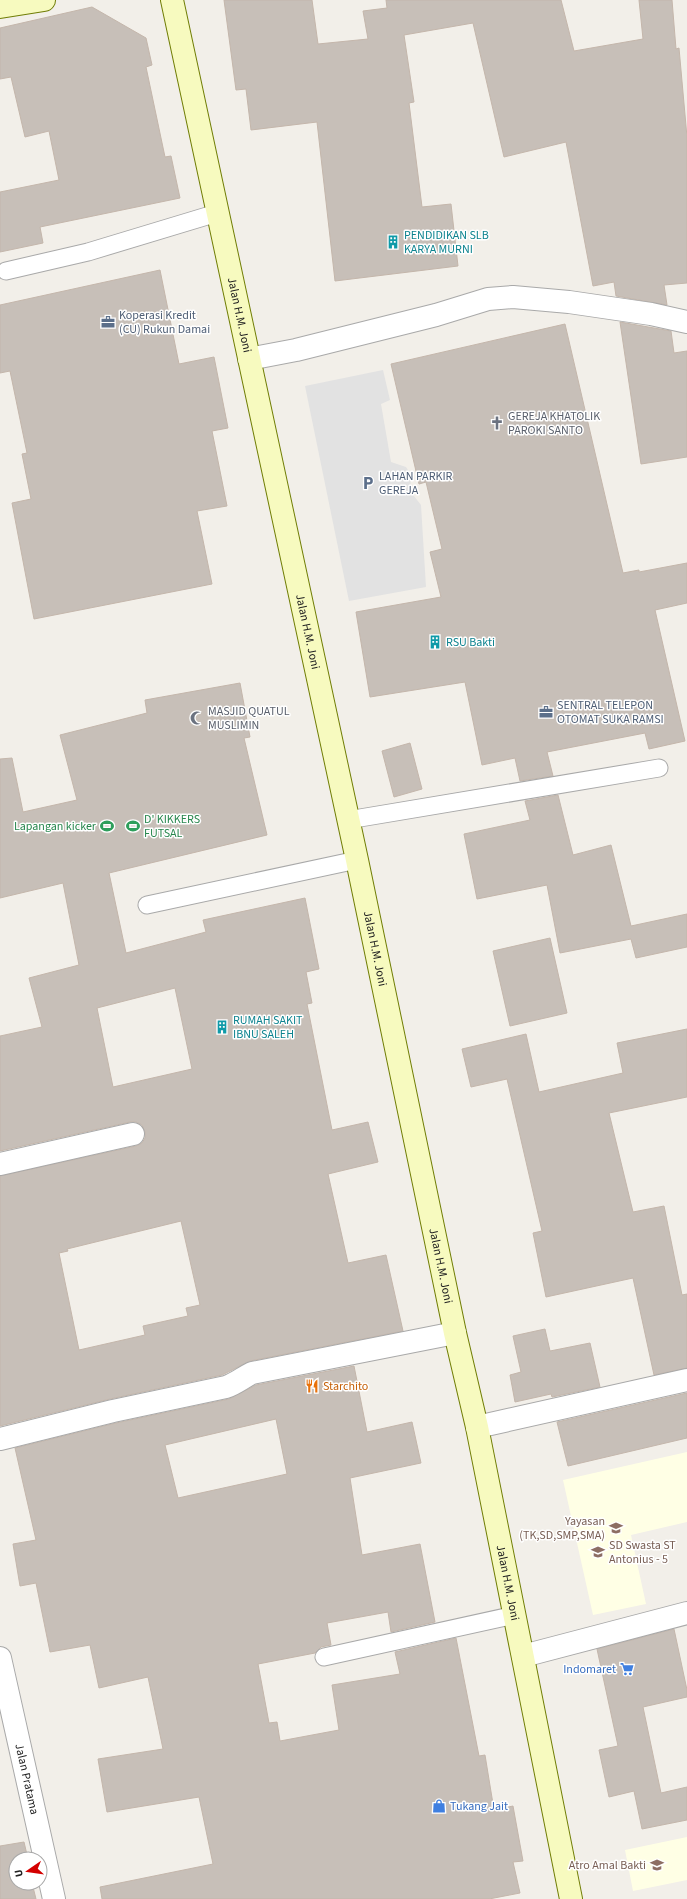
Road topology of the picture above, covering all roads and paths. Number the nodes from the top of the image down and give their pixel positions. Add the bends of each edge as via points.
1 (44, 0) edge
2 (172, 0) edge
3 (0, 6) edge
4 (217, 213) junction
5 (6, 271) dead end
6 (687, 322) edge
7 (249, 359) junction
8 (659, 768) dead end
9 (348, 820) junction
10 (357, 860) junction
11 (147, 905) dead end
12 (133, 1134) dead end
13 (0, 1164) edge
14 (455, 1332) junction
15 (687, 1380) edge
16 (477, 1427) junction
17 (0, 1439) edge
18 (687, 1613) edge
19 (515, 1615) junction
20 (524, 1656) junction
21 (324, 1657) dead end
22 (1, 1665) edge
23 (54, 1899) edge
24 (572, 1899) edge

1 - 3 street
2 - 4 street, Jalan H.M. Joni
4 - 5 lane via 88,252
4 - 7 street, Jalan H.M. Joni
6 - 7 street via 569,302 488,299 436,315
7 - 9 street, Jalan H.M. Joni
8 - 9 lane
9 - 10 street, Jalan H.M. Joni
10 - 11 lane
10 - 14 street, Jalan H.M. Joni
12 - 13 street
14 - 16 street, Jalan H.M. Joni
14 - 17 street via 252,1373 240,1382 226,1387
15 - 16 street
16 - 19 street, Jalan H.M. Joni
18 - 20 street
19 - 20 street, Jalan H.M. Joni
19 - 21 lane
20 - 24 street, Jalan H.M. Joni
22 - 23 street, Jalan Pratama

